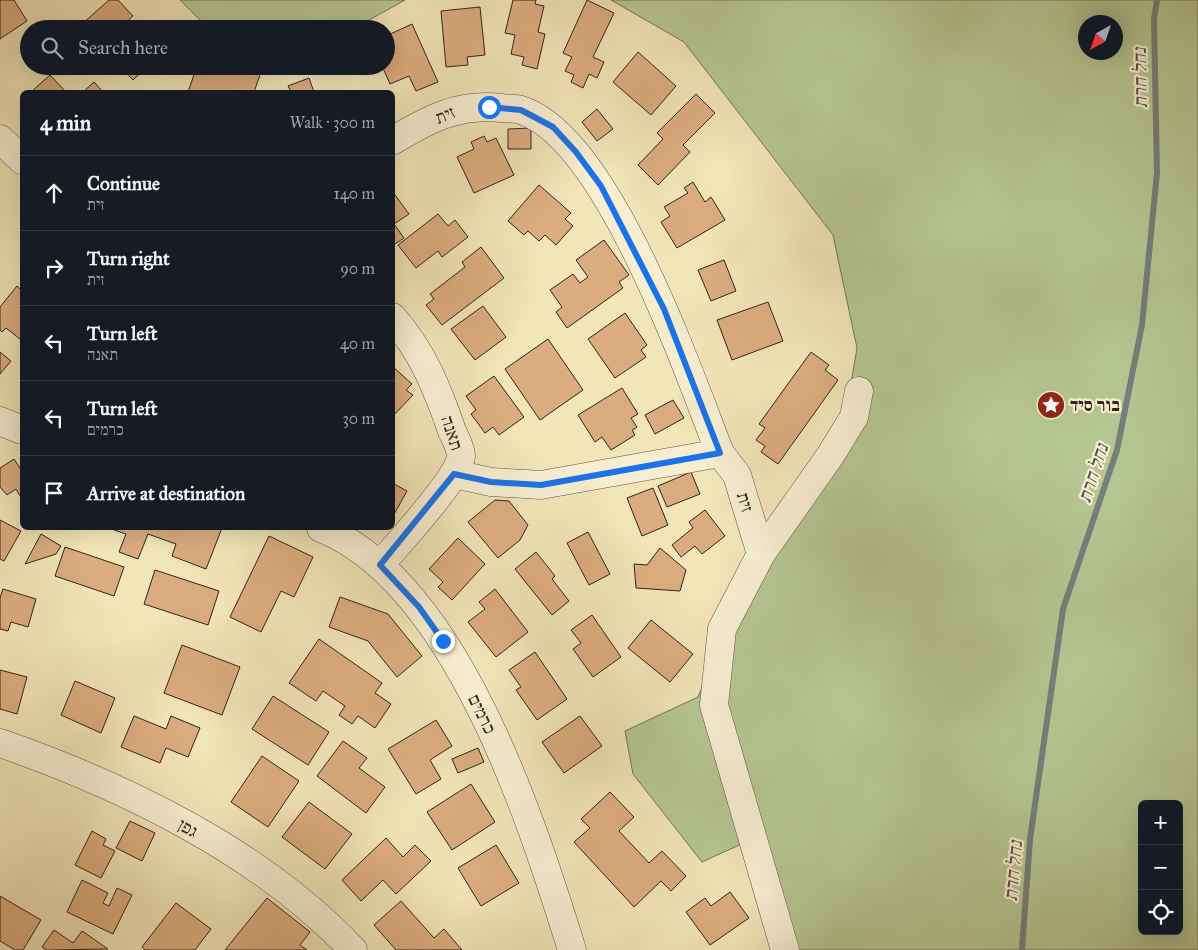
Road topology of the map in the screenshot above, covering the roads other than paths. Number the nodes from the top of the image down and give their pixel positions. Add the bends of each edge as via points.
1 (404, 134) edge
2 (0, 139) edge
3 (20, 158) edge
4 (395, 320) edge
5 (859, 391) dead end
6 (0, 421) edge
7 (20, 429) edge
8 (720, 453) junction
9 (454, 474) junction
10 (325, 530) edge
11 (761, 554) junction
12 (380, 565) junction
13 (0, 743) edge
14 (353, 950) edge
15 (572, 950) edge
16 (785, 950) edge

1 - 8 street, זית via 461,108 521,110 553,127 601,186 664,309
2 - 3 street
4 - 9 street, תאנה via 425,363 439,393 461,455
5 - 11 street via 854,417
6 - 7 street
8 - 9 street via 541,485 491,482
8 - 11 street, זית via 737,475
9 - 12 street, תאנה
10 - 12 street, כרמים via 360,548
11 - 16 street via 722,629 714,705
12 - 15 street, כרמים via 419,607 443,641 480,707 544,860
13 - 14 street, גפן via 113,786 193,830 277,881 332,927

